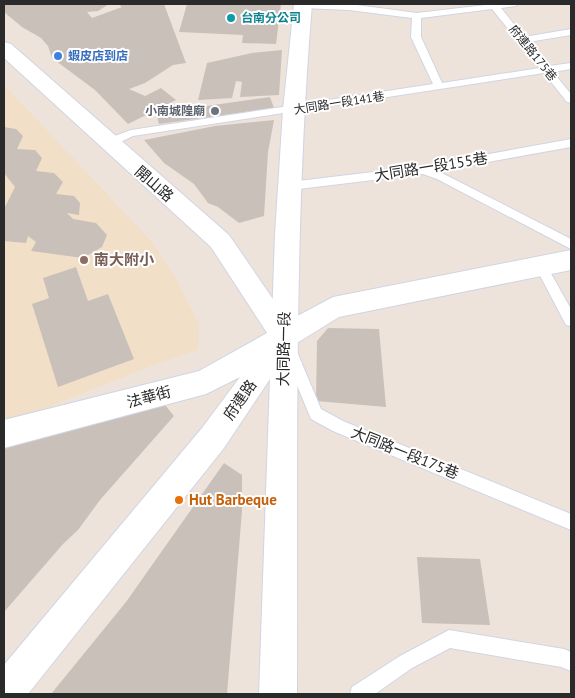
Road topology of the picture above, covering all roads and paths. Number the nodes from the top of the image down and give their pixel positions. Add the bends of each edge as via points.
1 (303, 4) edge
2 (513, 4) edge
3 (495, 7) junction
4 (417, 16) junction
5 (571, 32) edge
6 (522, 40) junction
7 (4, 48) edge
8 (571, 66) edge
9 (547, 70) junction
10 (439, 87) junction
11 (571, 100) edge
12 (293, 110) junction
13 (108, 143) junction
14 (571, 143) edge
15 (423, 170) junction
16 (290, 186) junction
17 (571, 244) edge
18 (571, 260) edge
19 (541, 266) junction
20 (571, 322) edge
21 (284, 336) junction
22 (4, 434) edge
23 (571, 522) edge
24 (571, 662) edge
25 (4, 694) edge
26 (278, 694) edge
27 (359, 694) edge

1 - 4 lane
1 - 12 street, 大同路一段
2 - 3 lane
3 - 4 lane
3 - 6 lane, 府連路175巷
4 - 10 lane via 416,37
5 - 6 lane
6 - 9 lane, 府連路175巷
7 - 13 street, 開山路
8 - 9 lane, 大同路一段141巷
9 - 10 lane, 大同路一段141巷
9 - 11 lane, 府連路175巷
10 - 12 lane, 大同路一段141巷
12 - 13 lane, 大同路一段141巷 via 131,134
12 - 16 street, 大同路一段
13 - 21 street, 開山路 via 220,241
14 - 15 lane, 大同路一段155巷
15 - 16 lane, 大同路一段155巷
15 - 17 lane via 441,176
16 - 21 street, 大同路一段
18 - 19 street, 府連路
19 - 20 lane
19 - 21 street, 府連路 via 333,308
21 - 22 street, 法華街 via 206,382
21 - 23 lane, 大同路一段175巷 via 316,414
21 - 25 street, 府連路 via 213,438
21 - 26 street, 大同路一段
24 - 27 lane via 564,658 449,639 406,662

